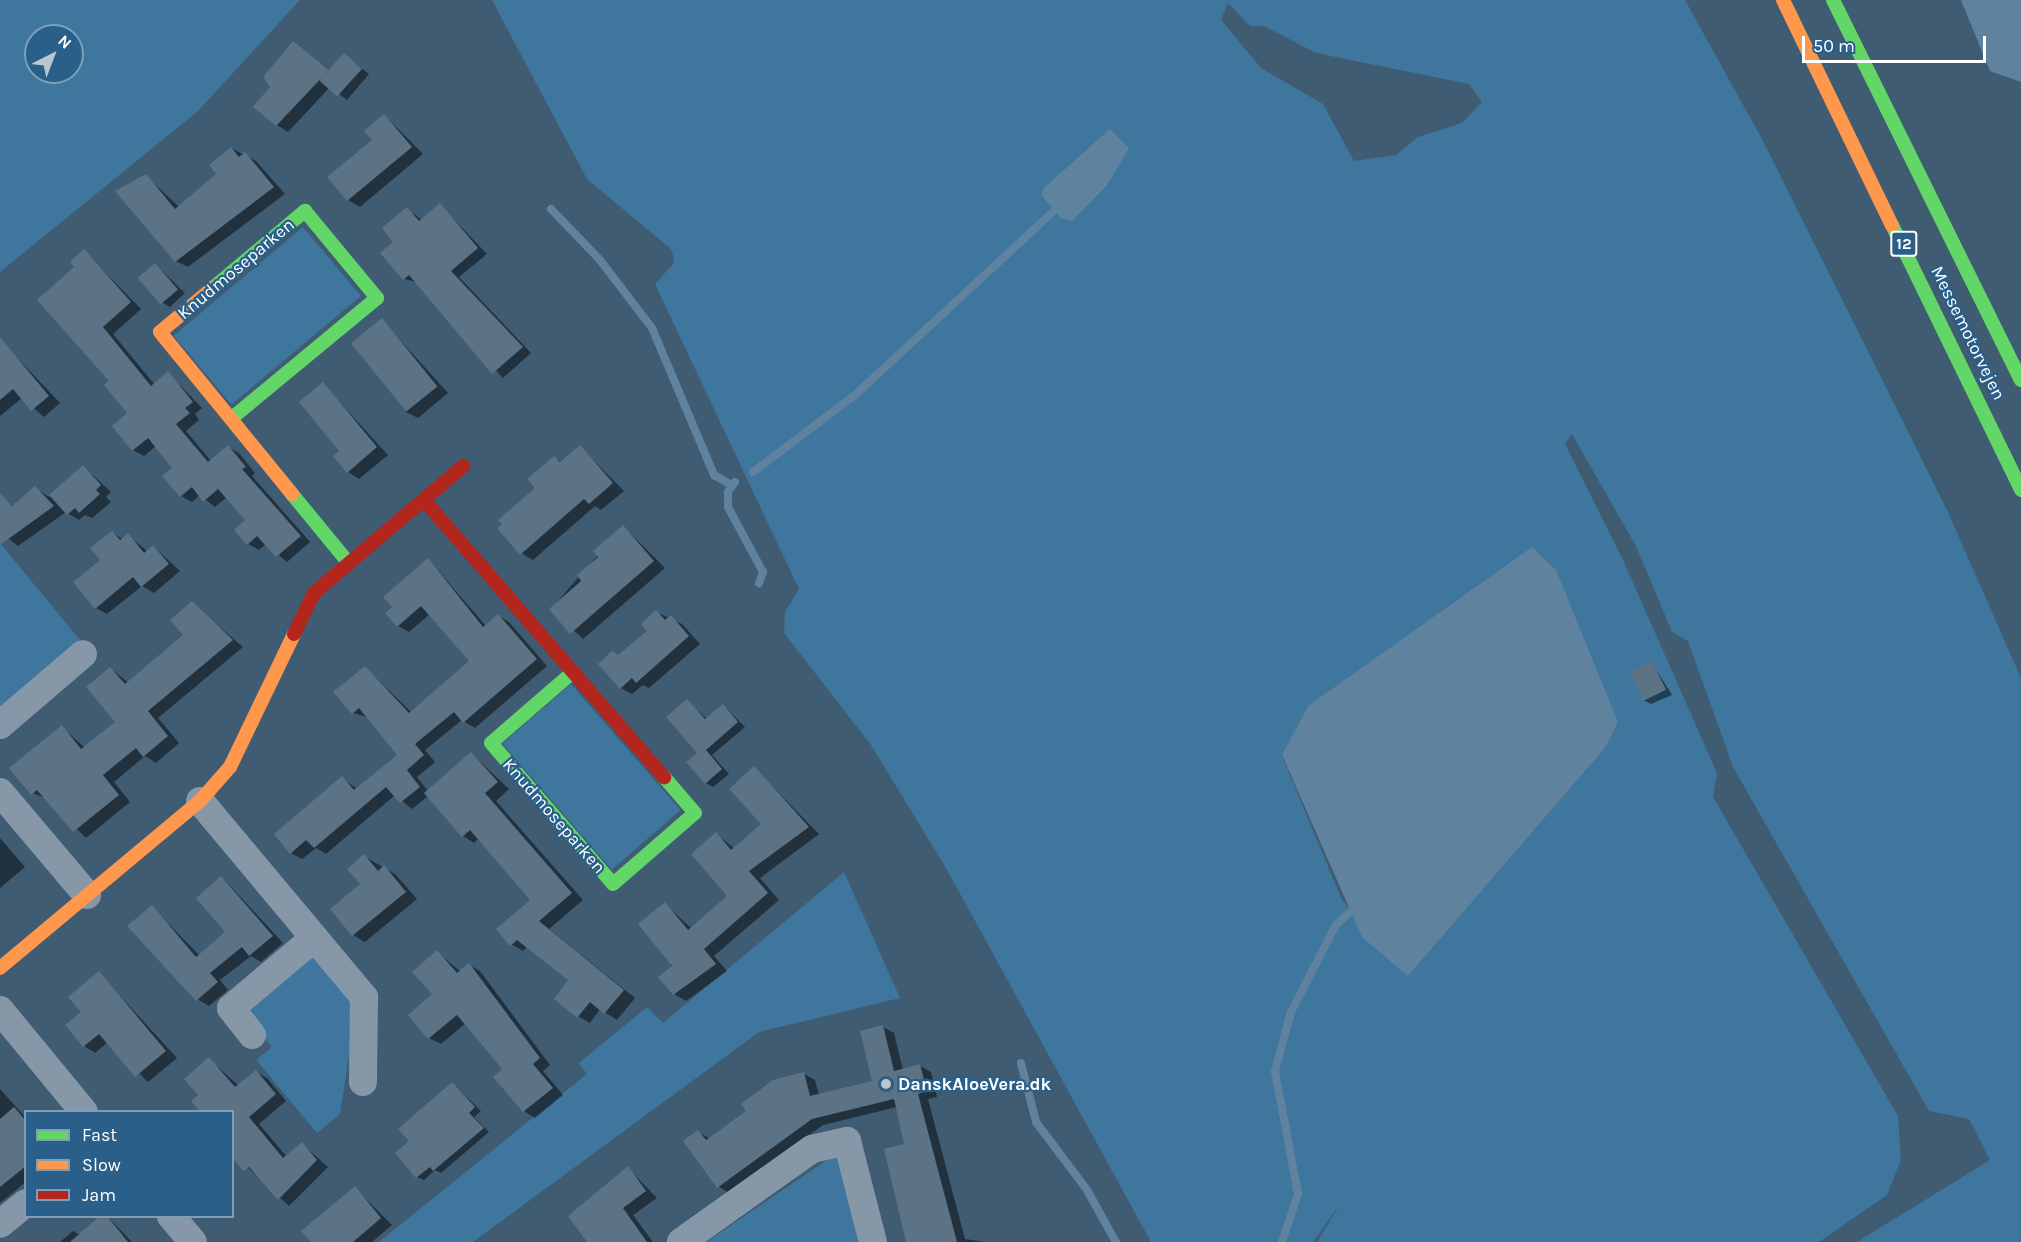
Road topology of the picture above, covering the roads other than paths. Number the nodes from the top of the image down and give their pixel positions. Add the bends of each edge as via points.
1 (1783, 0) edge
2 (1833, 0) edge
3 (2021, 380) edge
4 (232, 418) junction
5 (463, 466) dead end
6 (2021, 490) edge
7 (424, 500) junction
8 (347, 561) junction
9 (83, 654) dead end
10 (573, 672) junction
11 (0, 725) edge
12 (0, 792) edge
13 (200, 801) junction
14 (87, 895) junction
15 (314, 938) junction
16 (0, 968) edge
17 (0, 1011) edge
18 (252, 1035) dead end
19 (363, 1082) dead end
20 (82, 1110) edge
21 (24, 1205) edge
22 (173, 1218) edge
23 (0, 1224) edge
24 (193, 1242) edge
25 (681, 1242) edge
26 (873, 1242) edge

1 - 6 main road, Messemotorvejen / 12
2 - 3 main road, Messemotorvejen / 12
4 - 4 main road, Knudmoseparken via 160,332 305,211 377,298
4 - 8 main road, Knudmoseparken
5 - 7 main road
7 - 8 main road
7 - 10 main road, Knudmoseparken
8 - 13 main road via 298,617 230,766
9 - 11 street
10 - 10 main road, Knudmoseparken via 695,813 613,884 491,743
12 - 14 street
13 - 14 main road
13 - 15 street
14 - 16 main road
15 - 18 street via 231,1008
15 - 19 street via 364,997
17 - 20 street
21 - 23 street
22 - 24 street
25 - 26 street via 812,1149 847,1141

